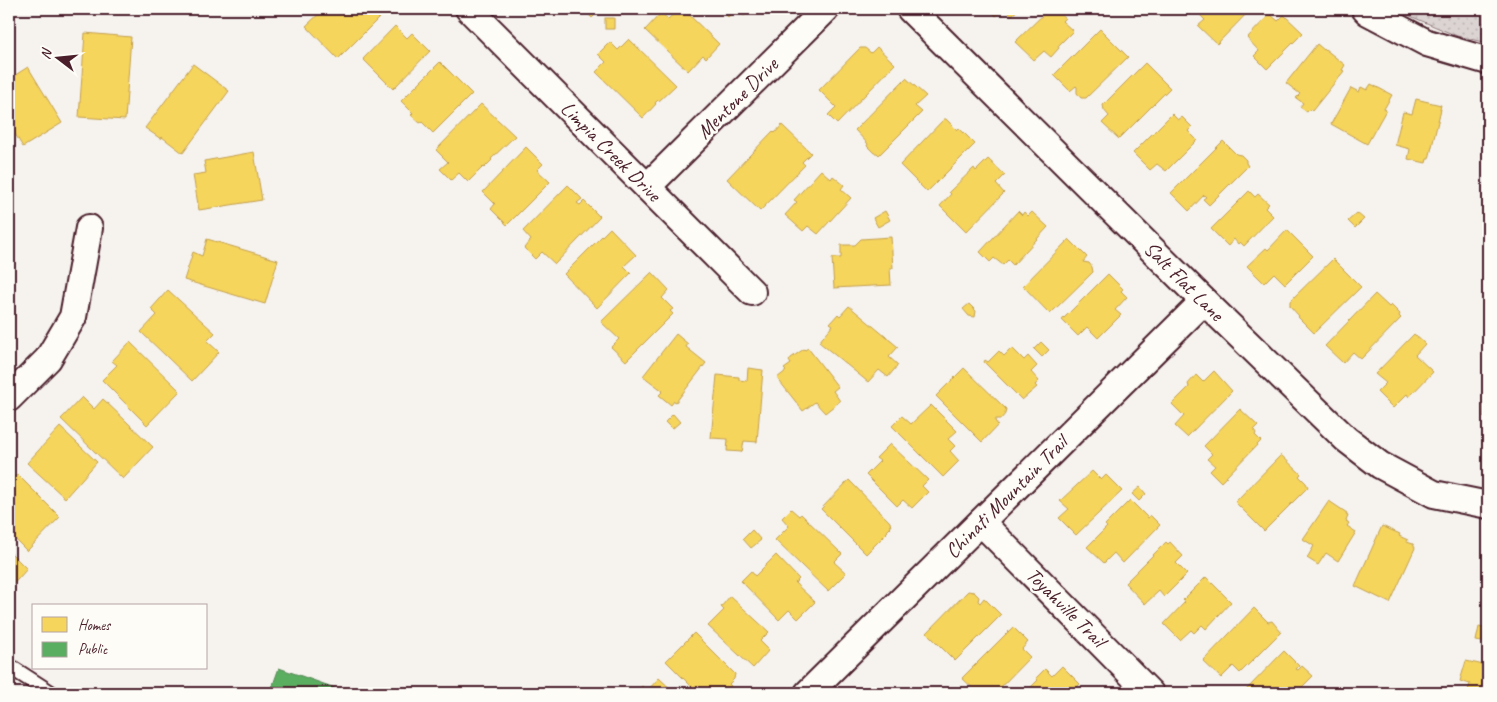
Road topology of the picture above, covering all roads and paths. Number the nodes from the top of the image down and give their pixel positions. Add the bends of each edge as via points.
1 (469, 9) edge
2 (826, 9) edge
3 (910, 9) edge
4 (1365, 9) edge
5 (1488, 61) edge
6 (647, 187) junction
7 (89, 228) dead end
8 (752, 292) dead end
9 (1204, 301) junction
10 (9, 398) edge
11 (1488, 505) edge
12 (981, 522) junction
13 (9, 666) edge
14 (51, 693) edge
15 (808, 693) edge
16 (1150, 693) edge

1 - 6 street, Limpia Creek Drive
2 - 6 street, Mentone Drive
3 - 9 street, Salt Flat Lane
4 - 5 street via 1427,43
6 - 8 street, Limpia Creek Drive
7 - 10 street via 73,317 48,359
9 - 11 street, Salt Flat Lane via 1346,439 1380,465 1434,494
9 - 12 street, Chinati Mountain Trail
12 - 15 street, Chinati Mountain Trail
12 - 16 street, Toyahville Trail
13 - 14 lane

